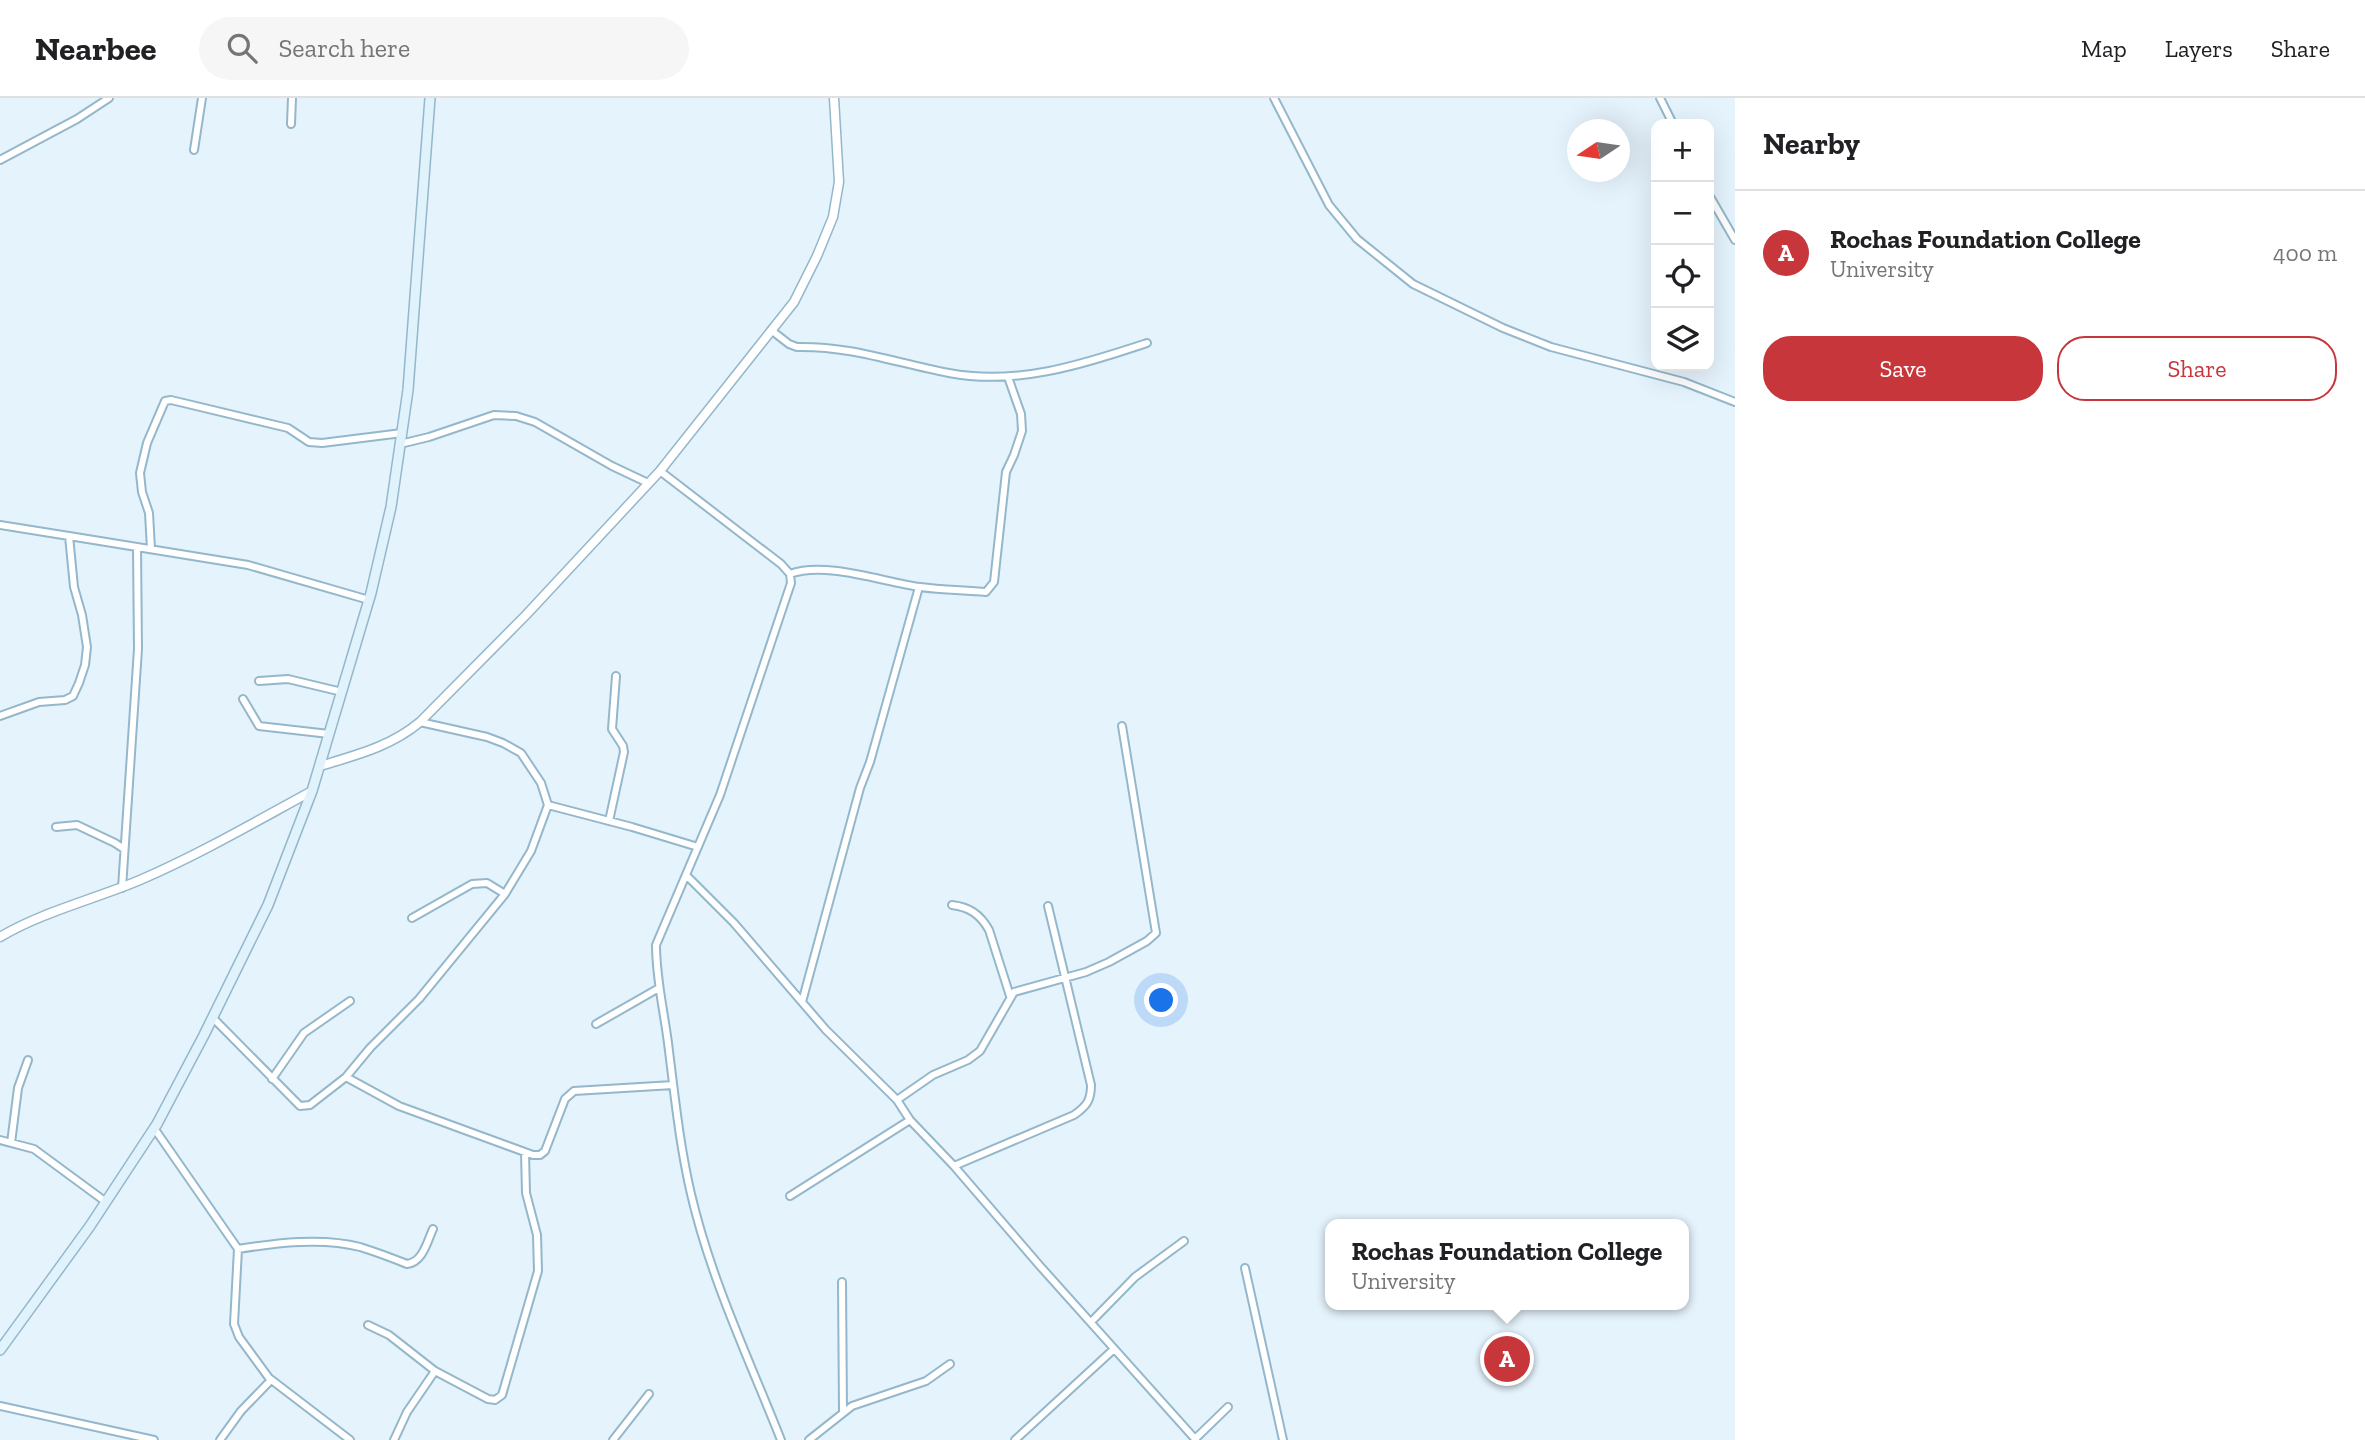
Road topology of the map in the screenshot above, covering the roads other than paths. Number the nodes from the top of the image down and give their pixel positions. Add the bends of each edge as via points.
1 (109, 98) edge
2 (202, 98) edge
3 (292, 98) edge
4 (430, 98) edge
5 (834, 98) edge
6 (1275, 98) edge
7 (1660, 98) edge
8 (1670, 119) edge
9 (291, 124) dead end
10 (194, 150) dead end
11 (0, 160) edge
12 (1714, 204) edge
13 (1735, 240) edge
14 (771, 330) junction
15 (1147, 343) dead end
16 (1008, 377) junction
17 (1735, 401) edge
18 (401, 433) junction
19 (400, 444) junction
20 (660, 471) junction
21 (648, 483) junction
22 (0, 525) edge
23 (69, 536) junction
24 (137, 547) junction
25 (151, 549) junction
26 (790, 573) junction
27 (919, 587) junction
28 (369, 600) junction
29 (616, 676) dead end
30 (259, 681) dead end
31 (342, 692) junction
32 (243, 699) dead end
33 (0, 716) edge
34 (419, 722) junction
35 (1122, 726) dead end
36 (330, 734) junction
37 (320, 766) junction
38 (312, 791) junction
39 (548, 805) junction
40 (609, 821) junction
41 (55, 827) dead end
42 (698, 848) junction
43 (124, 849) junction
44 (687, 876) junction
45 (122, 888) junction
46 (505, 894) junction
47 (952, 905) dead end
48 (1048, 906) dead end
49 (412, 918) dead end
50 (1, 933) edge
51 (1064, 976) junction
52 (659, 988) junction
53 (1010, 996) junction
54 (350, 1002) dead end
55 (802, 1002) junction
56 (213, 1018) junction
57 (596, 1024) dead end
58 (28, 1060) dead end
59 (346, 1077) junction
60 (272, 1079) junction
61 (673, 1085) junction
62 (897, 1100) junction
63 (910, 1120) junction
64 (154, 1128) junction
65 (0, 1140) edge
66 (11, 1143) junction
67 (525, 1152) junction
68 (954, 1166) junction
69 (790, 1196) dead end
70 (106, 1202) junction
71 (433, 1229) dead end
72 (1184, 1241) dead end
73 (238, 1249) junction
74 (1245, 1268) dead end
75 (842, 1282) dead end
76 (1091, 1322) junction
77 (368, 1325) dead end
78 (1115, 1349) junction
79 (0, 1350) edge
80 (950, 1364) dead end
81 (435, 1371) junction
82 (271, 1380) junction
83 (649, 1394) dead end
84 (0, 1406) edge
85 (1228, 1407) dead end
86 (843, 1411) junction
87 (136, 1438) edge
88 (153, 1440) edge
89 (220, 1440) edge
90 (350, 1440) edge
91 (394, 1440) edge
92 (613, 1440) edge
93 (781, 1440) edge
94 (810, 1440) edge
95 (1015, 1440) edge
96 (1195, 1440) edge
97 (1283, 1440) edge

1 - 11 street
2 - 10 street
3 - 9 street
4 - 18 main road
5 - 14 street via 839,182 833,217 794,302
6 - 17 street via 1329,205 1357,239 1413,284 1551,347 1684,382
7 - 8 street
12 - 13 street
14 - 16 street via 797,347 852,350 950,374
14 - 20 street
15 - 16 street via 1073,367
16 - 27 street via 1022,431 1006,472 993,585 986,592
18 - 19 main road
18 - 25 street via 309,442 288,428 166,401 147,443 140,473
19 - 21 street via 494,415 516,416
19 - 28 main road
20 - 21 street
20 - 26 street
21 - 34 street
22 - 23 street
23 - 24 street
23 - 33 street via 87,647 79,683 73,696 65,700 39,702
24 - 25 street
24 - 43 street via 138,649
25 - 28 street via 248,565
26 - 27 street via 828,571
26 - 42 street via 792,583
27 - 55 street
28 - 31 main road
29 - 40 street via 612,729 624,752
30 - 31 street via 288,679
31 - 36 main road
32 - 36 street via 259,726
34 - 37 street via 403,736 375,749
34 - 39 street via 486,737 521,753 541,783
35 - 51 street via 1156,933 1109,962
36 - 37 main road
37 - 38 main road
38 - 45 street via 187,860
38 - 56 main road via 268,905
39 - 40 street
39 - 46 street via 530,851
40 - 42 street
41 - 43 street via 77,825
42 - 44 street
43 - 45 street
44 - 52 street via 656,945
44 - 55 street
45 - 50 street
46 - 49 street via 487,883 472,884
46 - 59 street via 419,999
47 - 53 street via 968,907 983,920
48 - 51 street
51 - 53 street
51 - 68 street via 1091,1099 1074,1115
52 - 57 street
52 - 61 street
53 - 62 street via 980,1051
54 - 60 street via 304,1032
55 - 62 street
56 - 60 street
56 - 64 main road
58 - 66 street via 18,1088
59 - 60 street via 305,1107
59 - 67 street via 399,1106
61 - 67 street via 574,1091 565,1099 545,1151 540,1155
61 - 93 street via 691,1195 729,1316
62 - 63 street
63 - 68 street
63 - 69 street
64 - 70 main road
64 - 73 street
65 - 66 street
66 - 70 street via 34,1149
67 - 81 street via 538,1271 502,1395 488,1399
68 - 76 street
70 - 79 main road
71 - 73 street via 418,1259 407,1264 358,1247 325,1242
72 - 76 street via 1135,1277
73 - 82 street via 234,1324
74 - 97 street
75 - 86 street
76 - 78 street
77 - 81 street via 389,1335
78 - 95 street
78 - 96 street
80 - 86 street via 926,1381
81 - 91 street
82 - 89 street
82 - 90 street
83 - 92 street
84 - 87 street
85 - 96 street
86 - 94 street
87 - 88 street

